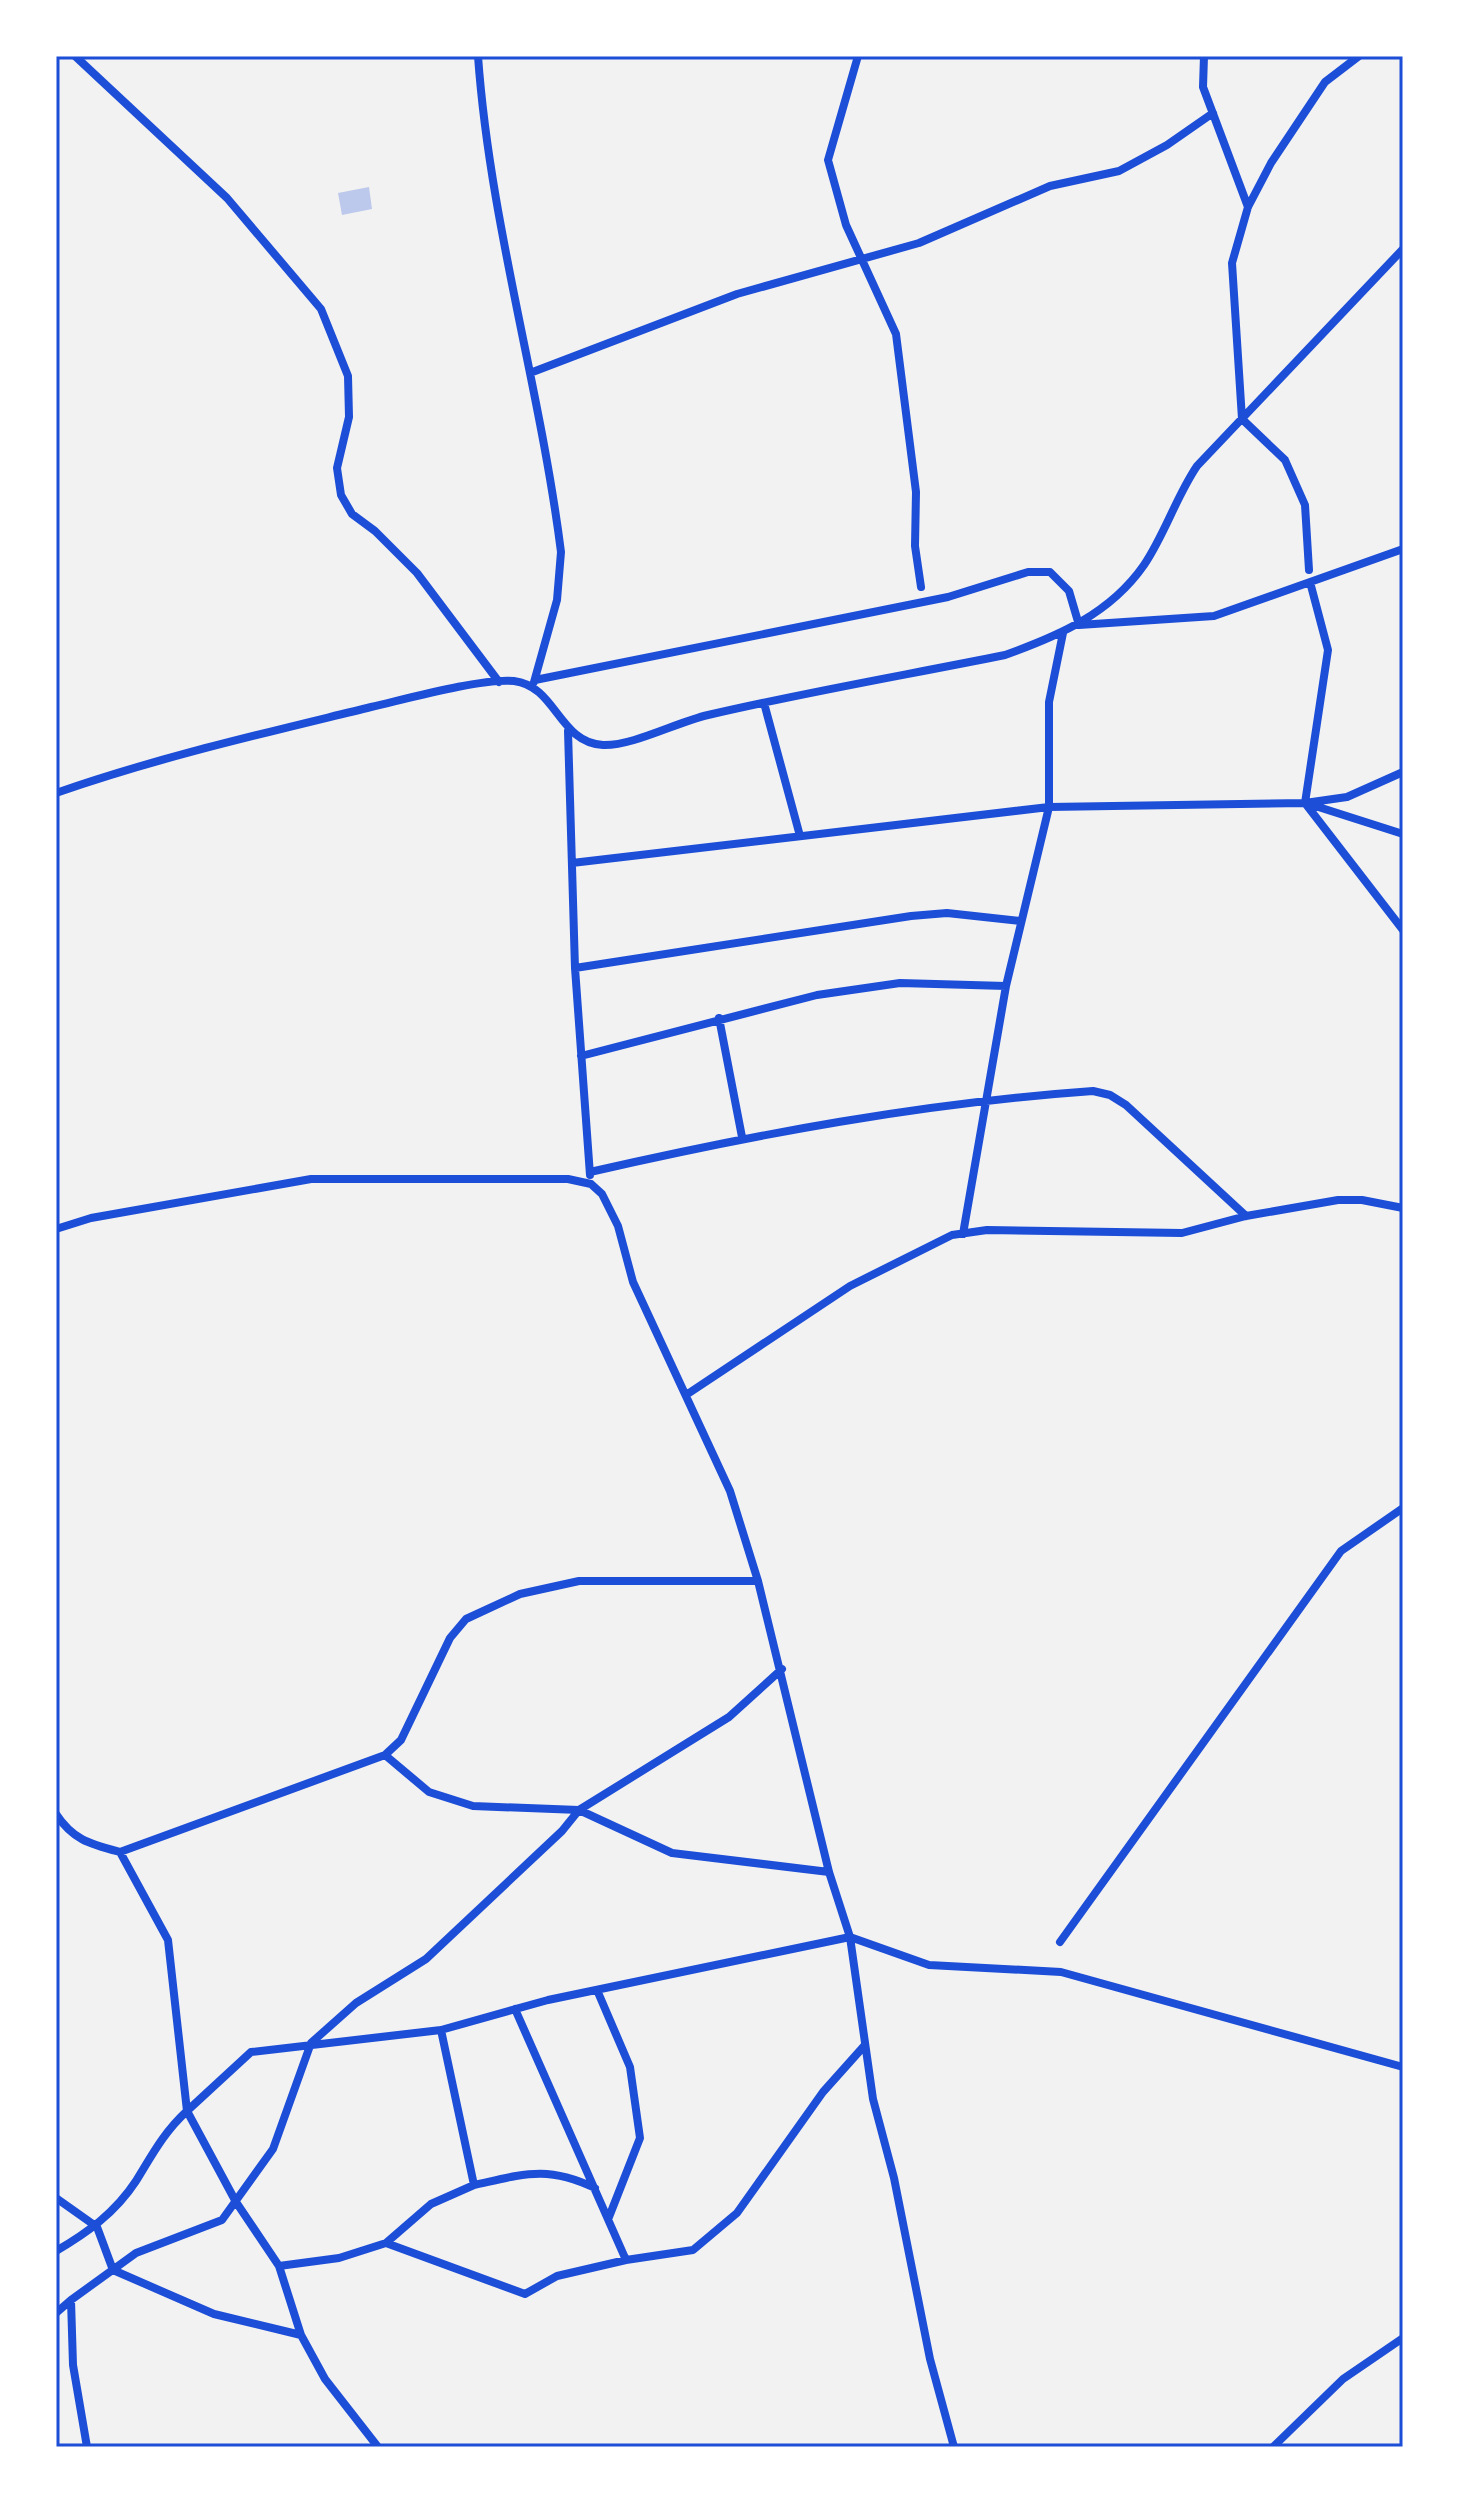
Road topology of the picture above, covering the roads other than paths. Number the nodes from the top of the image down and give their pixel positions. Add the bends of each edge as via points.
1 (75, 56) edge
2 (478, 56) edge
3 (858, 56) edge
4 (1204, 56) edge
5 (1359, 56) edge
6 (1213, 113) junction
7 (1248, 207) junction
8 (1403, 249) edge
9 (863, 259) junction
10 (530, 373) junction
11 (1242, 419) junction
12 (1403, 549) edge
13 (1309, 570) dead end
14 (1310, 582) junction
15 (921, 587) dead end
16 (1079, 625) junction
17 (1063, 633) junction
18 (499, 682) junction
19 (534, 683) junction
20 (764, 703) junction
21 (568, 731) junction
22 (1403, 772) edge
23 (56, 793) edge
24 (1305, 803) junction
25 (1049, 807) junction
26 (1403, 834) edge
27 (800, 836) junction
28 (572, 863) junction
29 (1020, 921) junction
30 (1403, 930) edge
31 (575, 968) junction
32 (1006, 986) junction
33 (719, 1018) junction
34 (581, 1056) junction
35 (986, 1099) junction
36 (742, 1137) junction
37 (590, 1172) junction
38 (591, 1184) junction
39 (1403, 1208) edge
40 (1246, 1216) junction
41 (56, 1229) edge
42 (963, 1234) junction
43 (686, 1395) junction
44 (1403, 1508) edge
45 (758, 1581) junction
46 (782, 1669) junction
47 (385, 1755) junction
48 (579, 1810) junction
49 (56, 1814) edge
50 (120, 1852) junction
51 (829, 1872) junction
52 (850, 1937) junction
53 (1060, 1942) dead end
54 (597, 1990) junction
55 (515, 2009) junction
56 (441, 2030) junction
57 (311, 2043) junction
58 (865, 2045) junction
59 (1403, 2067) edge
60 (187, 2111) junction
61 (474, 2185) junction
62 (595, 2188) junction
63 (56, 2198) edge
64 (236, 2202) junction
65 (609, 2217) junction
66 (97, 2227) junction
67 (386, 2243) junction
68 (56, 2251) edge
69 (626, 2260) junction
70 (279, 2266) junction
71 (113, 2270) junction
72 (71, 2300) junction
73 (56, 2313) edge
74 (301, 2335) junction
75 (1403, 2338) edge
76 (87, 2447) edge
77 (378, 2447) edge
78 (954, 2447) edge
79 (1273, 2447) edge

1 - 18 street via 227,198 321,309 348,376 349,417 337,468 341,495 352,514 417,573
2 - 10 street via 500,224
3 - 9 street via 828,160 846,225
4 - 6 street via 1203,87
5 - 7 street via 1325,82
6 - 7 street
6 - 9 street via 1119,171 1050,186 919,243
7 - 11 street via 1232,263
8 - 11 street
9 - 10 street via 737,294
9 - 15 street via 896,334 916,492
10 - 19 street via 561,552 557,600
11 - 13 street via 1285,460 1305,505
11 - 16 street via 1179,492 1144,565 1113,600
12 - 14 street
14 - 16 street via 1214,616
14 - 24 street via 1328,650
16 - 17 street
16 - 19 street via 1069,591 1050,572 1028,572 948,597
17 - 20 street via 1005,655
17 - 25 street via 1049,702
18 - 19 street
18 - 23 street via 182,753
19 - 21 street
20 - 21 street via 674,723 620,743 602,745
20 - 27 street
21 - 28 street
22 - 24 street via 1347,797
24 - 25 street
24 - 26 street
24 - 30 street
25 - 27 street
25 - 29 street
27 - 28 street
28 - 31 street
29 - 31 street via 947,913 911,916
29 - 32 street
31 - 34 street
32 - 33 street via 900,983
32 - 35 street
33 - 34 street
33 - 36 street
34 - 37 street
35 - 36 street
35 - 40 street via 1093,1091 1110,1095
35 - 42 street
36 - 37 street
37 - 38 street
38 - 41 street via 568,1179 311,1179 91,1218
38 - 43 street via 618,1226 633,1282
39 - 40 street via 1338,1200
40 - 42 street via 1182,1233
42 - 43 street via 850,1286
43 - 45 street via 730,1491
44 - 53 street via 1341,1551
45 - 46 street
45 - 47 street via 579,1581 546,1586 466,1619 450,1638 401,1740
46 - 48 street via 729,1717
46 - 51 street
47 - 48 street via 429,1792 473,1806
47 - 50 street
48 - 51 street via 672,1853
48 - 57 street via 426,1959 356,2003
49 - 50 street via 80,1841
50 - 60 street via 168,1940
51 - 52 street
52 - 54 street
52 - 58 street
52 - 59 street via 929,1965 1061,1972
54 - 55 street
54 - 65 street via 630,2067 640,2138
55 - 56 street
55 - 62 street
56 - 57 street
56 - 61 street
57 - 60 street via 251,2052
57 - 64 street via 273,2149
58 - 69 street via 823,2092 737,2213 693,2250
58 - 78 street via 930,2359
60 - 64 street
60 - 66 street via 152,2149 135,2183
61 - 62 street via 533,2172 567,2174
61 - 67 street via 431,2204
62 - 65 street
63 - 66 street
64 - 70 street
64 - 71 street via 222,2220 136,2253
65 - 69 street
66 - 68 street
66 - 71 street
67 - 69 street via 525,2294 557,2276
67 - 70 street via 339,2258
70 - 74 street
71 - 72 street
71 - 74 street via 214,2314
72 - 73 street
72 - 76 street via 73,2365
74 - 77 street via 325,2379
75 - 79 street via 1343,2379

